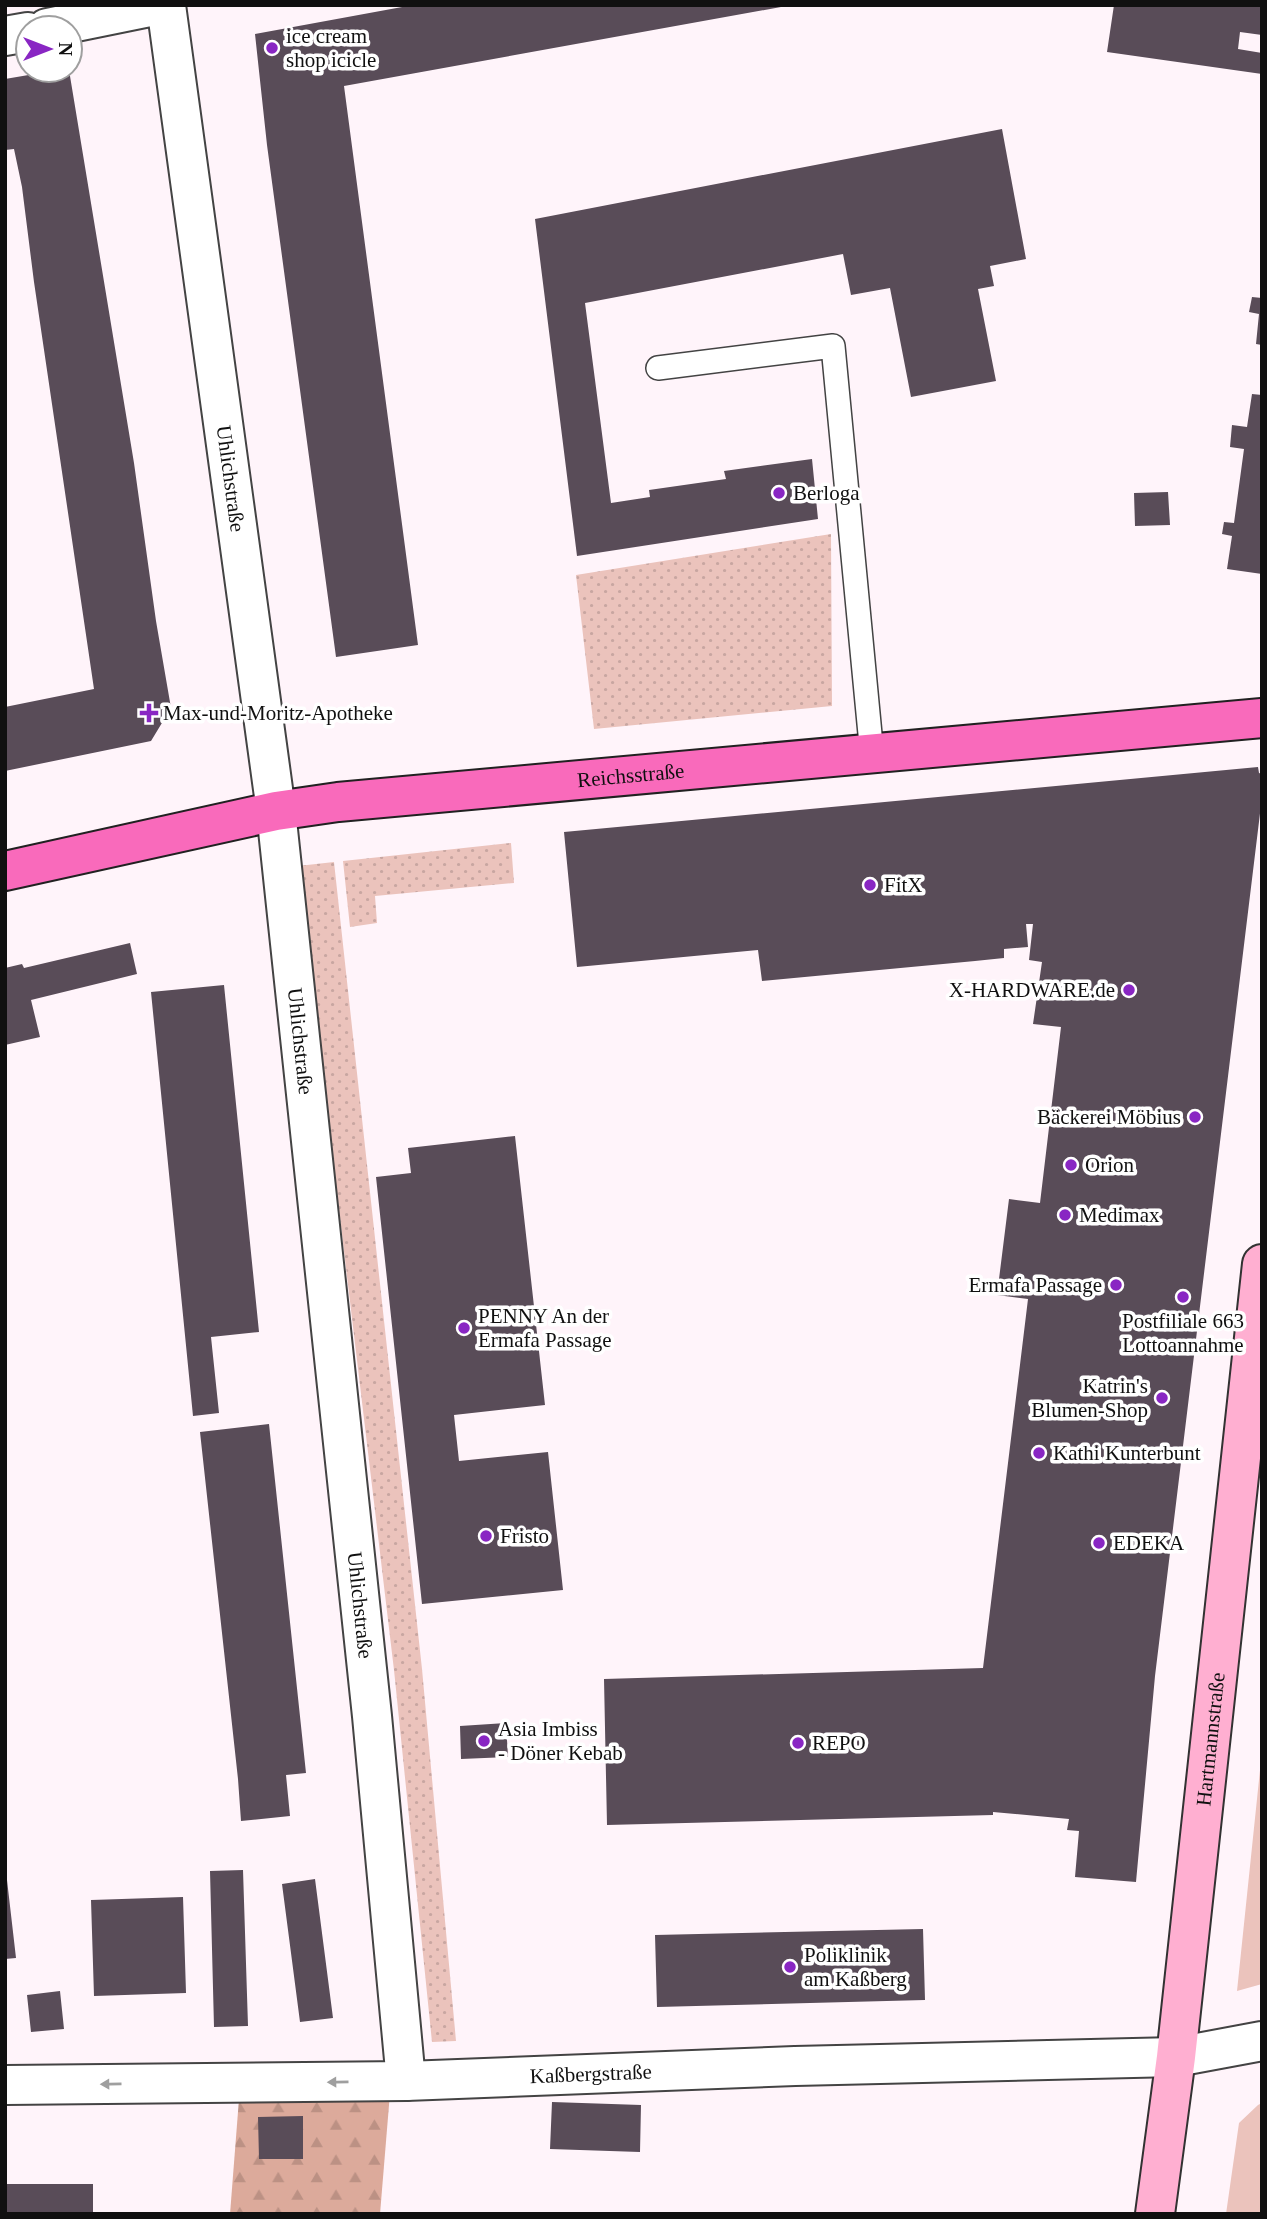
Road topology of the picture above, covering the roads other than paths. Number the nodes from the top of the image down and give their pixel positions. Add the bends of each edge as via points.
1 (160, 5) edge
2 (166, 5) edge
3 (84, 20) edge
4 (658, 368) dead end
5 (1262, 718) edge
6 (872, 755) junction
7 (276, 811) junction
8 (5, 872) edge
9 (1262, 1264) edge
10 (1262, 2041) edge
11 (1176, 2057) junction
12 (406, 2081) junction
13 (5, 2085) edge
14 (1155, 2214) edge

1 - 3 street
2 - 7 street, Uhlichstraße
4 - 6 lane via 833,346
5 - 6 main road, Reichsstraße
6 - 7 main road, Reichsstraße
7 - 8 main road, Reichsstraße
7 - 12 street, Uhlichstraße via 374,1729
9 - 11 main road, Hartmannstraße
10 - 11 street, Kaßbergstraße
11 - 12 street, Kaßbergstraße
11 - 14 main road, Hartmannstraße
12 -> 13 street, Kaßbergstraße

